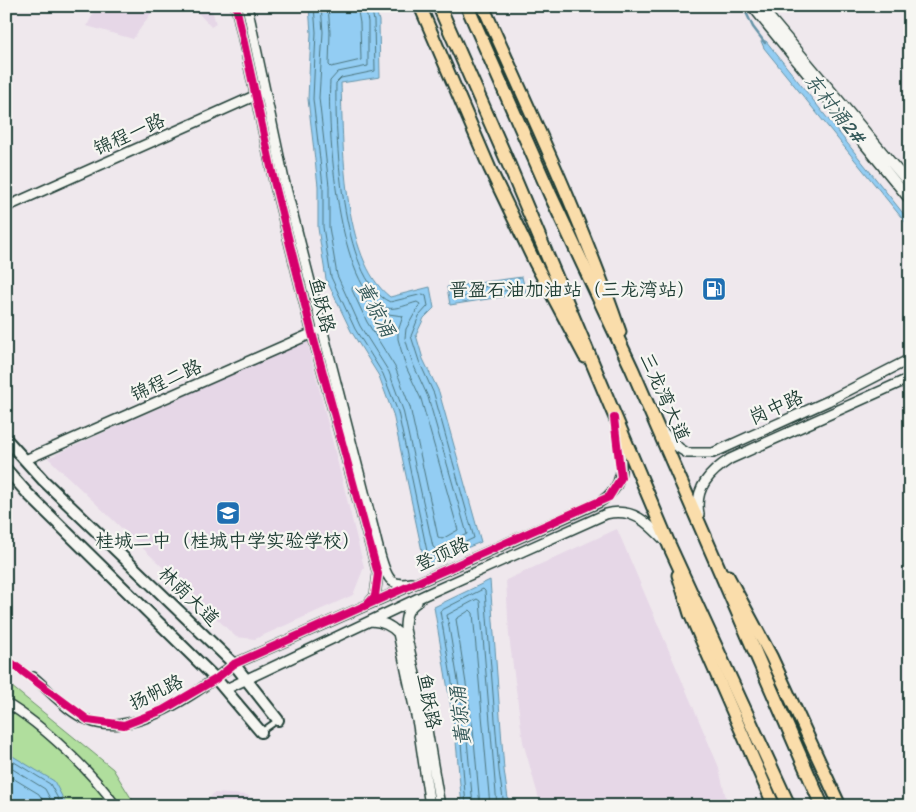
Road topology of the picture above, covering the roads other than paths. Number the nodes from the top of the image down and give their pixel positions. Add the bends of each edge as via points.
1 (236, 6) edge
2 (247, 6) edge
3 (420, 6) edge
4 (439, 6) edge
5 (467, 6) edge
6 (483, 6) edge
7 (752, 6) edge
8 (760, 6) edge
9 (266, 91) junction
10 (256, 95) junction
11 (910, 185) edge
12 (910, 200) edge
13 (6, 208) edge
14 (321, 329) junction
15 (312, 333) junction
16 (910, 359) edge
17 (632, 369) junction
18 (910, 378) edge
19 (605, 396) junction
20 (614, 418) junction
21 (658, 427) junction
22 (6, 439) edge
23 (713, 453) junction
24 (25, 460) junction
25 (720, 465) junction
26 (7, 472) edge
27 (600, 502) junction
28 (606, 514) junction
29 (701, 526) junction
30 (670, 547) junction
31 (419, 583) junction
32 (426, 595) junction
33 (365, 606) junction
34 (371, 621) junction
35 (234, 664) junction
36 (34, 678) tunnel mouth
37 (216, 679) junction
38 (246, 680) junction
39 (226, 690) junction
40 (6, 703) edge
41 (278, 720) joint
42 (261, 732) joint
43 (116, 806) edge
44 (430, 806) edge
45 (440, 806) edge
46 (774, 806) edge
47 (789, 806) edge
48 (822, 806) edge
49 (840, 806) edge

1 - 10 street, 鱼跃路
2 - 9 street, 鱼跃路
3 - 19 main road via 494,178
4 - 19 highway
5 - 17 highway, 三龙湾大道
6 - 17 main road via 604,286
7 - 12 street
8 - 11 street
9 - 10 street, 锦程一路
9 - 14 street, 鱼跃路 via 284,180
10 - 13 street, 锦程一路
10 - 15 street, 鱼跃路
14 - 15 street, 锦程二路
14 - 31 street, 鱼跃路 via 385,571 390,580 400,585
15 - 24 street, 锦程二路
15 - 33 street, 鱼跃路 via 378,574 375,596
16 - 23 street, 岗中路 via 828,401
17 - 21 highway, 三龙湾大道
18 - 25 street, 岗中路
19 - 20 highway
20 - 27 street, 登顶路 via 621,478 609,497
20 - 30 highway
21 - 23 street, 岗中路 via 687,453
21 - 29 highway, 三龙湾大道
22 - 24 main road, 林荫大道
23 - 25 street via 712,459
24 - 35 main road, 林荫大道
25 - 29 street, 岗中路 via 699,492 697,503
26 - 37 main road
27 - 28 street via 611,506
27 - 31 street, 登顶路
28 - 30 street, 登顶路 via 626,512 640,517
28 - 32 street, 登顶路
29 - 48 highway, 三龙湾大道
29 - 49 main road via 771,656
30 - 46 main road via 690,614
30 - 47 highway
31 - 33 street, 登顶路
32 - 34 street, 登顶路
32 - 45 street, 鱼跃路 via 410,607 405,629
33 - 35 street, 登顶路
34 - 38 street, 登顶路
34 - 44 street, 鱼跃路 via 381,621 398,633 418,725
35 - 37 street, 登顶路
35 - 38 main road, 林荫大道
36 - 37 street, 扬帆路 via 88,720 124,725 163,710
37 - 39 main road
38 - 39 street, 登顶路
38 - 41 main road, 林荫大道
39 - 42 main road
40 - 43 street via 18,709 74,758 102,786
41 - 42 lane

